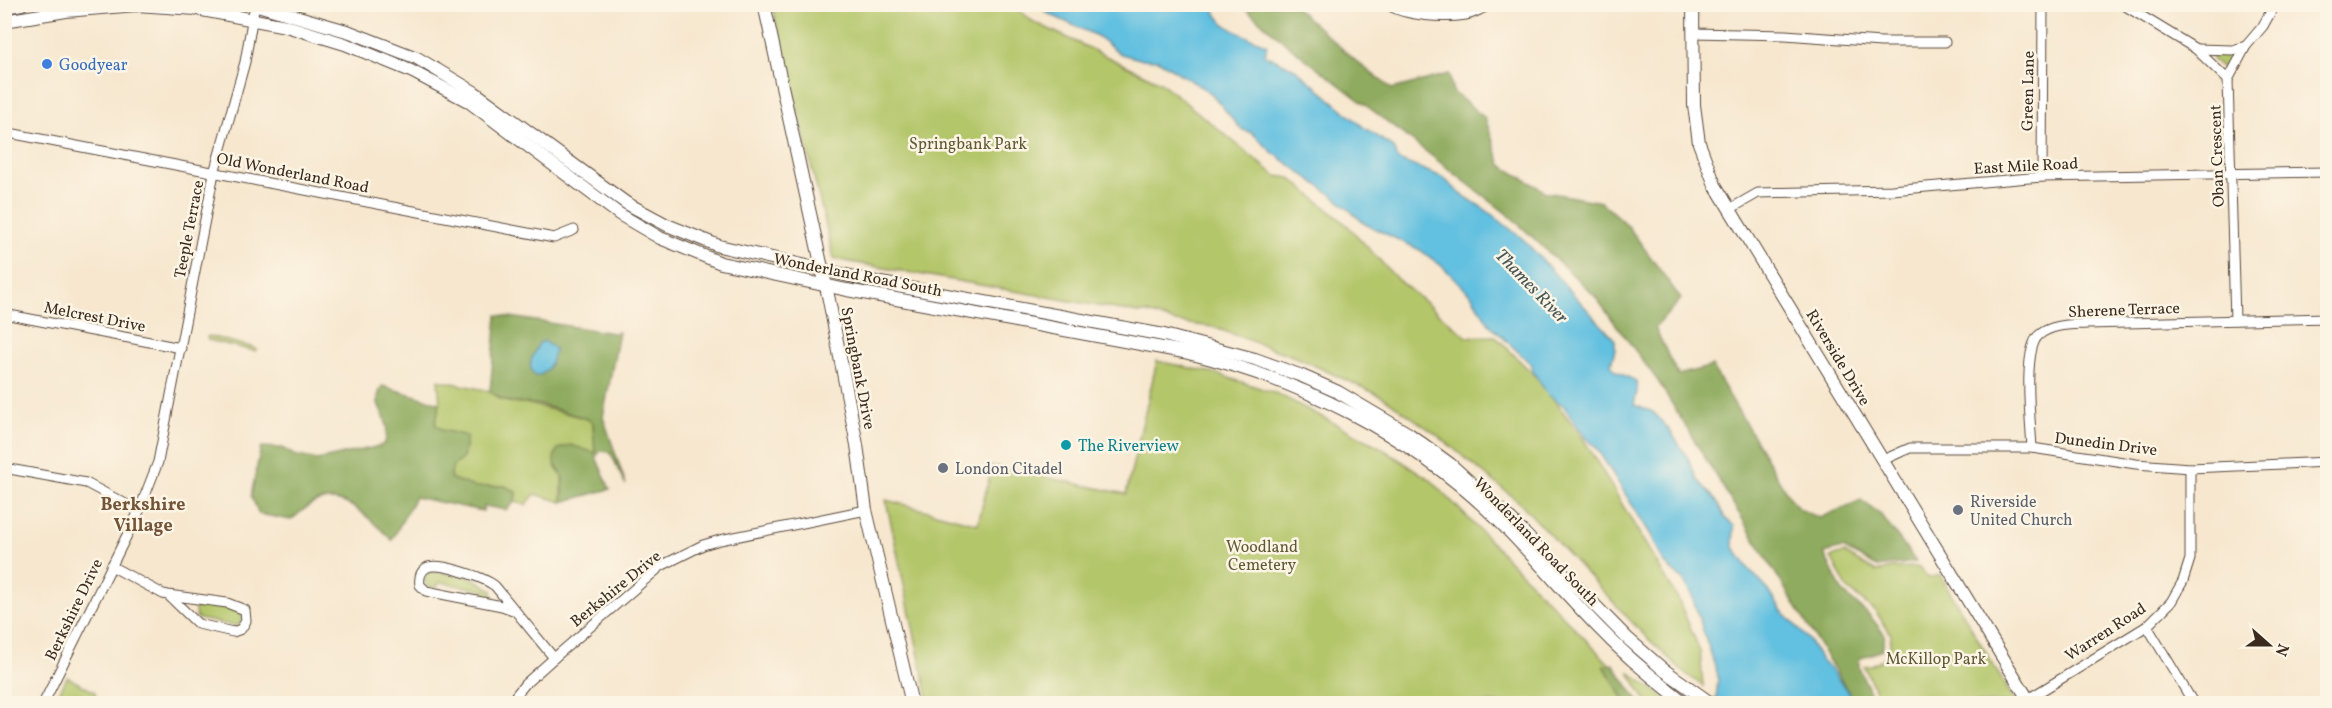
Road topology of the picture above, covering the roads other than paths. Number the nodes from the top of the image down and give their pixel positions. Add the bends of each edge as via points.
1 (22, 4) edge
2 (764, 4) edge
3 (1387, 4) edge
4 (1485, 4) edge
5 (1693, 4) edge
6 (2043, 4) edge
7 (2122, 4) edge
8 (2275, 4) edge
9 (254, 5) edge
10 (4, 8) edge
11 (253, 18) junction
12 (4, 21) edge
13 (1693, 33) junction
14 (1945, 42) dead end
15 (2246, 46) junction
16 (2196, 49) junction
17 (2228, 80) junction
18 (4, 132) edge
19 (2328, 172) edge
20 (214, 173) junction
21 (2232, 173) junction
22 (2042, 177) junction
23 (1730, 208) junction
24 (574, 230) dead end
25 (822, 270) junction
26 (826, 286) junction
27 (4, 314) edge
28 (2328, 318) edge
29 (2235, 320) junction
30 (181, 348) junction
31 (2032, 448) junction
32 (1883, 460) junction
33 (158, 462) joint
34 (2328, 462) edge
35 (4, 468) edge
36 (2190, 468) junction
37 (866, 510) junction
38 (139, 511) junction
39 (111, 566) junction
40 (168, 595) junction
41 (513, 610) junction
42 (2147, 626) junction
43 (554, 658) junction
44 (1660, 675) junction
45 (2029, 701) edge
46 (43, 704) edge
47 (509, 704) edge
48 (912, 704) edge
49 (1686, 704) edge
50 (1712, 704) edge
51 (2194, 704) edge

1 - 10 main road
2 - 25 main road, Springbank Drive
3 - 4 street via 1413,14 1468,15
5 - 13 main road, Riverside Drive
6 - 22 street, Green Lane
7 - 16 street
8 - 15 street
9 - 11 street, Teeple Terrace
9 - 25 main road, Wonderland Road South via 350,32 417,58 474,92 626,203 668,225 719,246
11 - 12 main road, Wonderland Road South via 136,5 66,10
11 - 20 street, Teeple Terrace via 244,69
11 - 26 main road, Wonderland Road South via 345,44 411,71 458,96 609,207 660,238 721,263
13 - 14 street
13 - 23 main road, Riverside Drive via 1699,143 1715,185
15 - 16 street via 2233,50
15 - 17 street
16 - 17 street
17 - 21 street, Oban Crescent
18 - 20 street, Old Wonderland Road
19 - 21 street, East Mile Road
20 - 24 street, Old Wonderland Road via 554,238
20 - 30 street, Teeple Terrace
21 - 22 street, East Mile Road
21 - 29 street, Oban Crescent
22 - 23 street, East Mile Road via 1892,189 1758,193
23 - 32 main road, Riverside Drive
25 - 26 main road, Springbank Drive
25 - 44 main road, Wonderland Road South via 1164,335 1255,358 1338,392 1409,434 1468,479
26 - 37 main road, Springbank Drive
26 - 44 main road, Wonderland Road South via 1184,352 1256,372 1319,396 1411,449 1458,484 1494,516 1604,633
27 - 30 street, Melcrest Drive
28 - 29 street, Sherene Terrace
29 - 31 street, Sherene Terrace via 2058,326 2037,336 2030,351 2028,374
30 - 33 street, Teeple Terrace
31 - 32 street, Dunedin Drive via 1911,448
31 - 36 street, Dunedin Drive
32 - 45 main road, Riverside Drive
33 - 38 street, Berkshire Drive
34 - 36 street, Dunedin Drive
35 - 38 street via 86,483
36 - 42 street, Warren Road via 2190,559 2171,602
37 - 43 street, Berkshire Drive via 703,545 661,566
37 - 48 main road, Springbank Drive
38 - 39 street, Berkshire Drive
39 - 40 street
39 - 46 street, Berkshire Drive
40 - 40 street via 227,603 244,610 246,621 233,632 198,624
41 - 41 street via 495,586 480,576 432,567 420,574 420,585 426,591
41 - 43 street
42 - 45 street, Warren Road
42 - 51 street
43 - 47 street, Berkshire Drive
44 - 49 main road
44 - 50 main road

